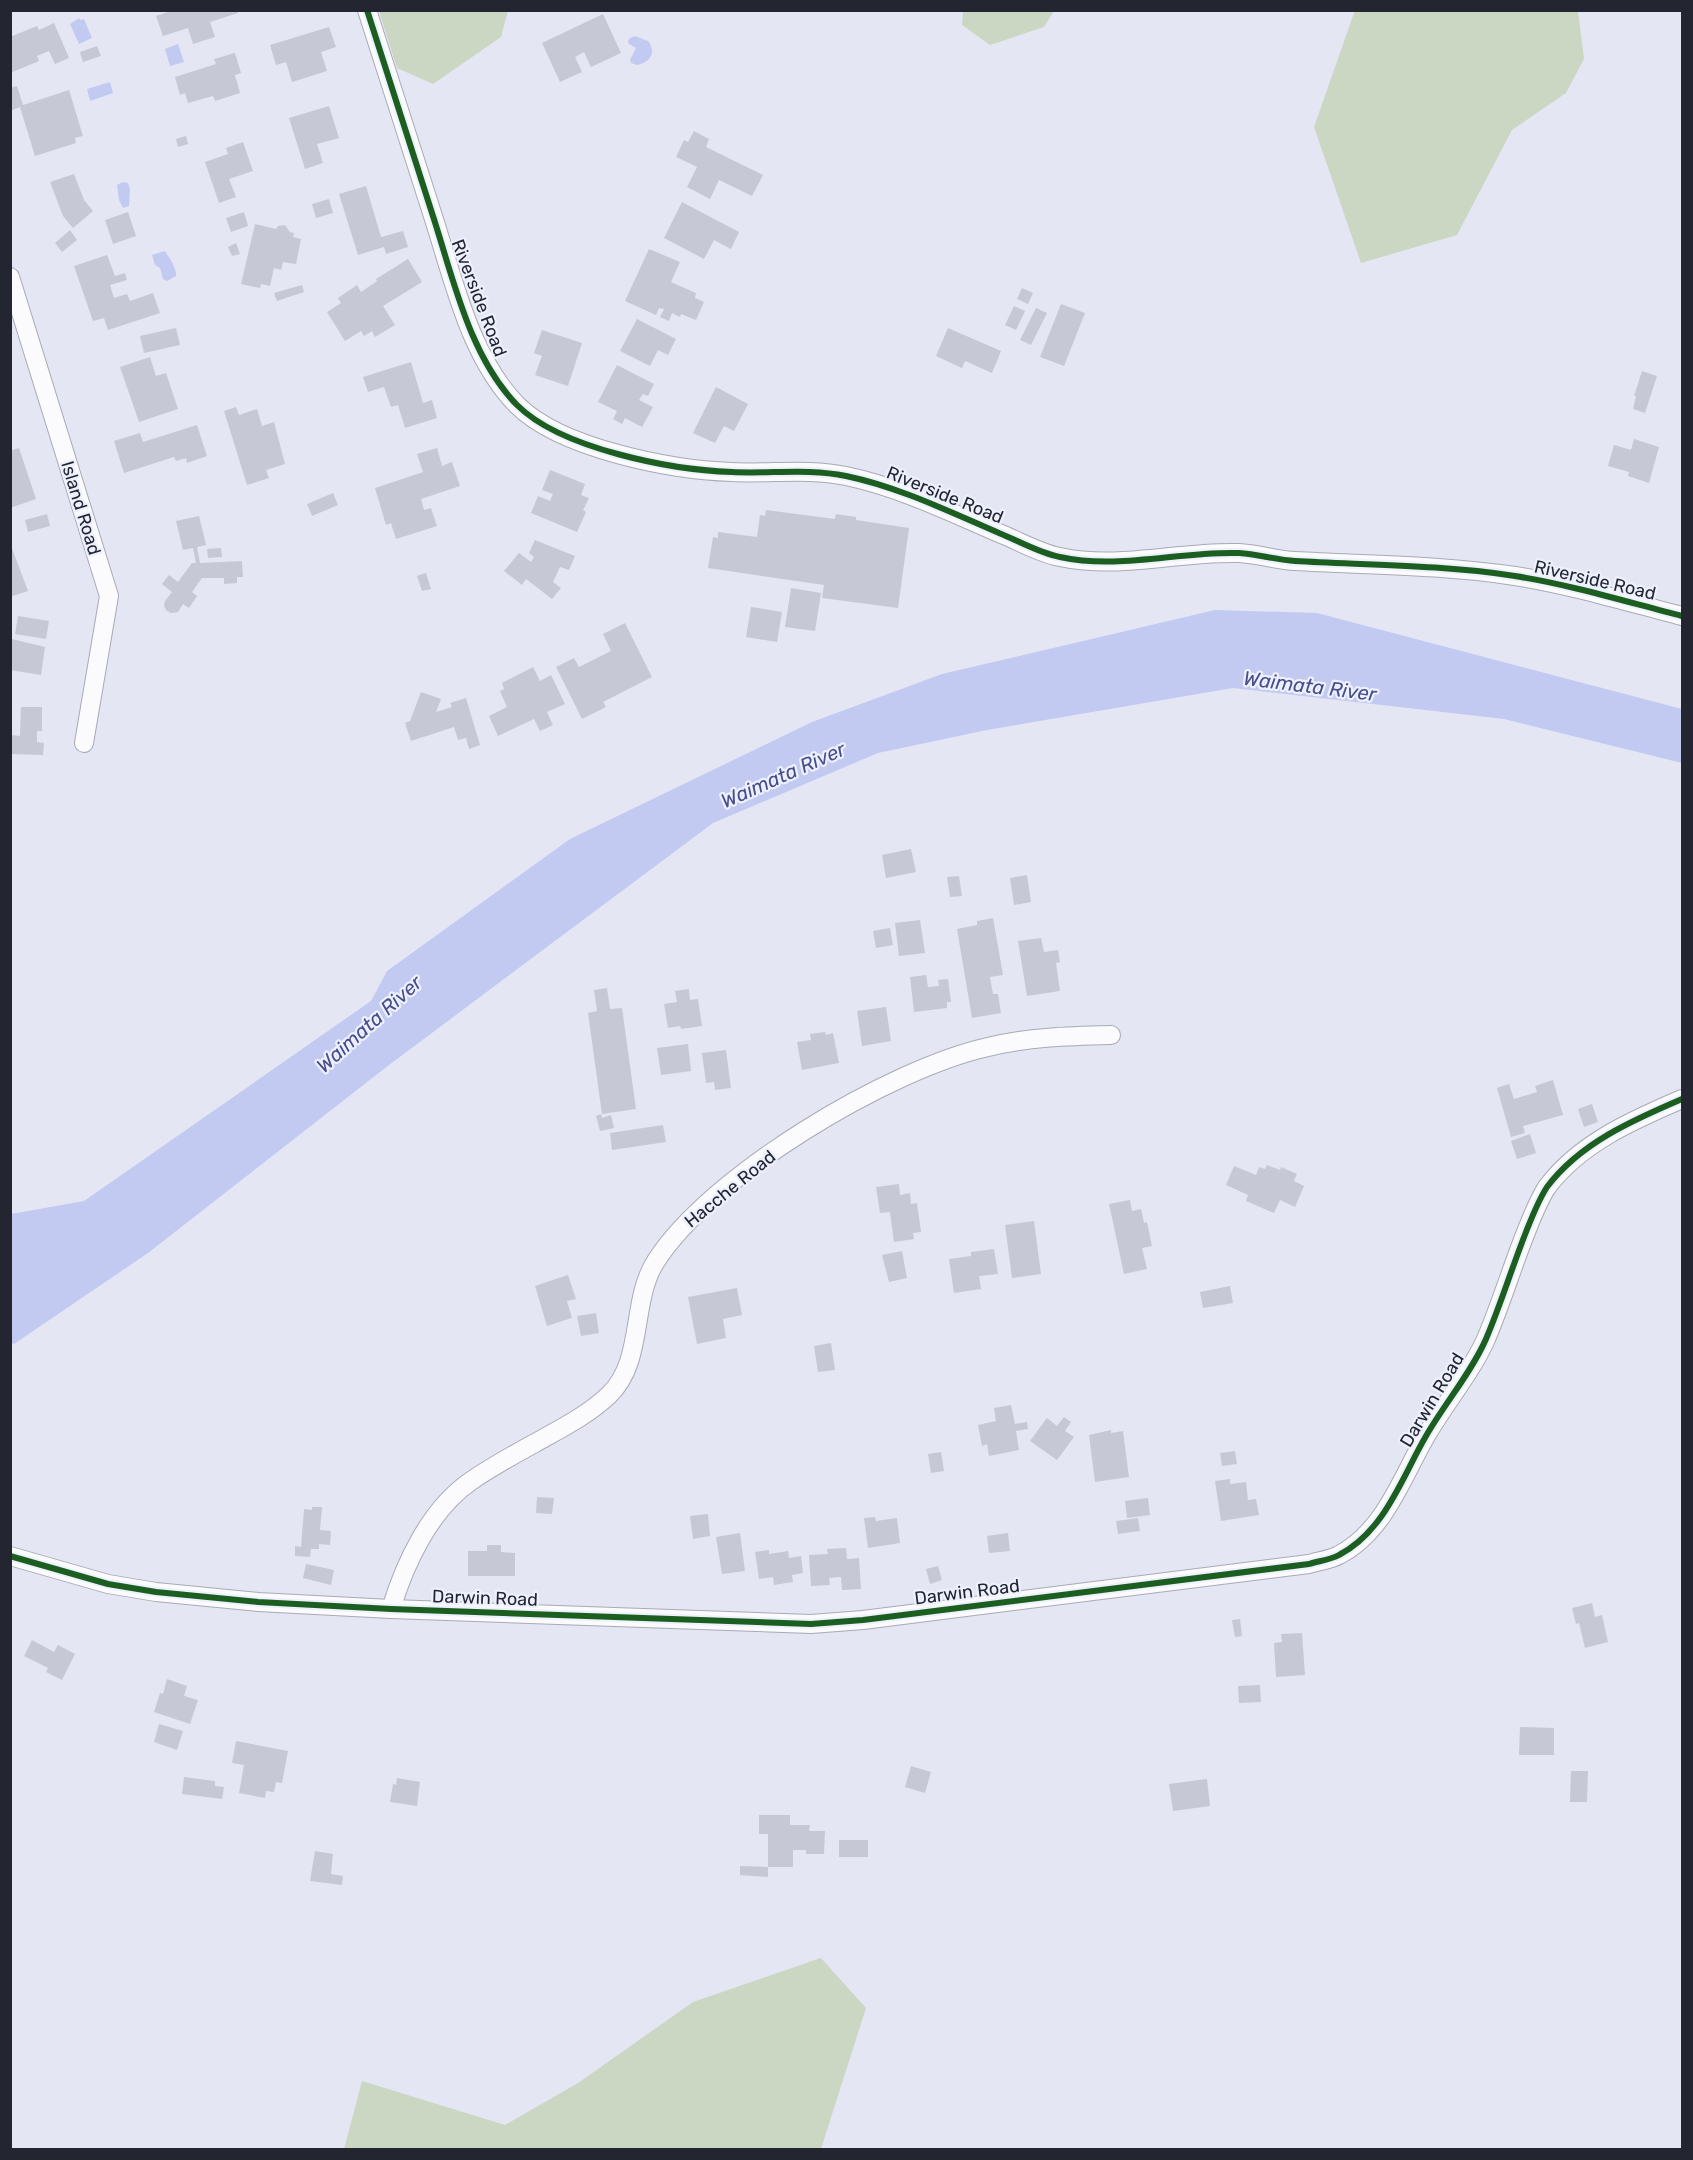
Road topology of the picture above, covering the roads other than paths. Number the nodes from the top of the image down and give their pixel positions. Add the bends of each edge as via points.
1 (367, 10) edge
2 (10, 277) edge
3 (1683, 616) edge
4 (84, 743) dead end
5 (1111, 1035) dead end
6 (1683, 1100) edge
7 (10, 1556) edge
8 (391, 1609) junction

1 - 3 street, Riverside Road via 454,283 485,364 520,408 571,438 672,467 843,475 922,501 1057,557 1112,562 1243,553 1275,560 1461,571 1526,579
2 - 4 street, Island Road via 109,596
5 - 8 street, Hacche Road via 1017,1041 933,1063 856,1101 755,1165 686,1223 654,1263 645,1285 632,1353 611,1393 592,1409 494,1466 454,1495 419,1543
6 - 8 street, Darwin Road via 1593,1143 1562,1169 1546,1189 1528,1225 1485,1340 1379,1519 1338,1556 1309,1564 811,1624
7 - 8 street, Darwin Road via 108,1584 156,1592

